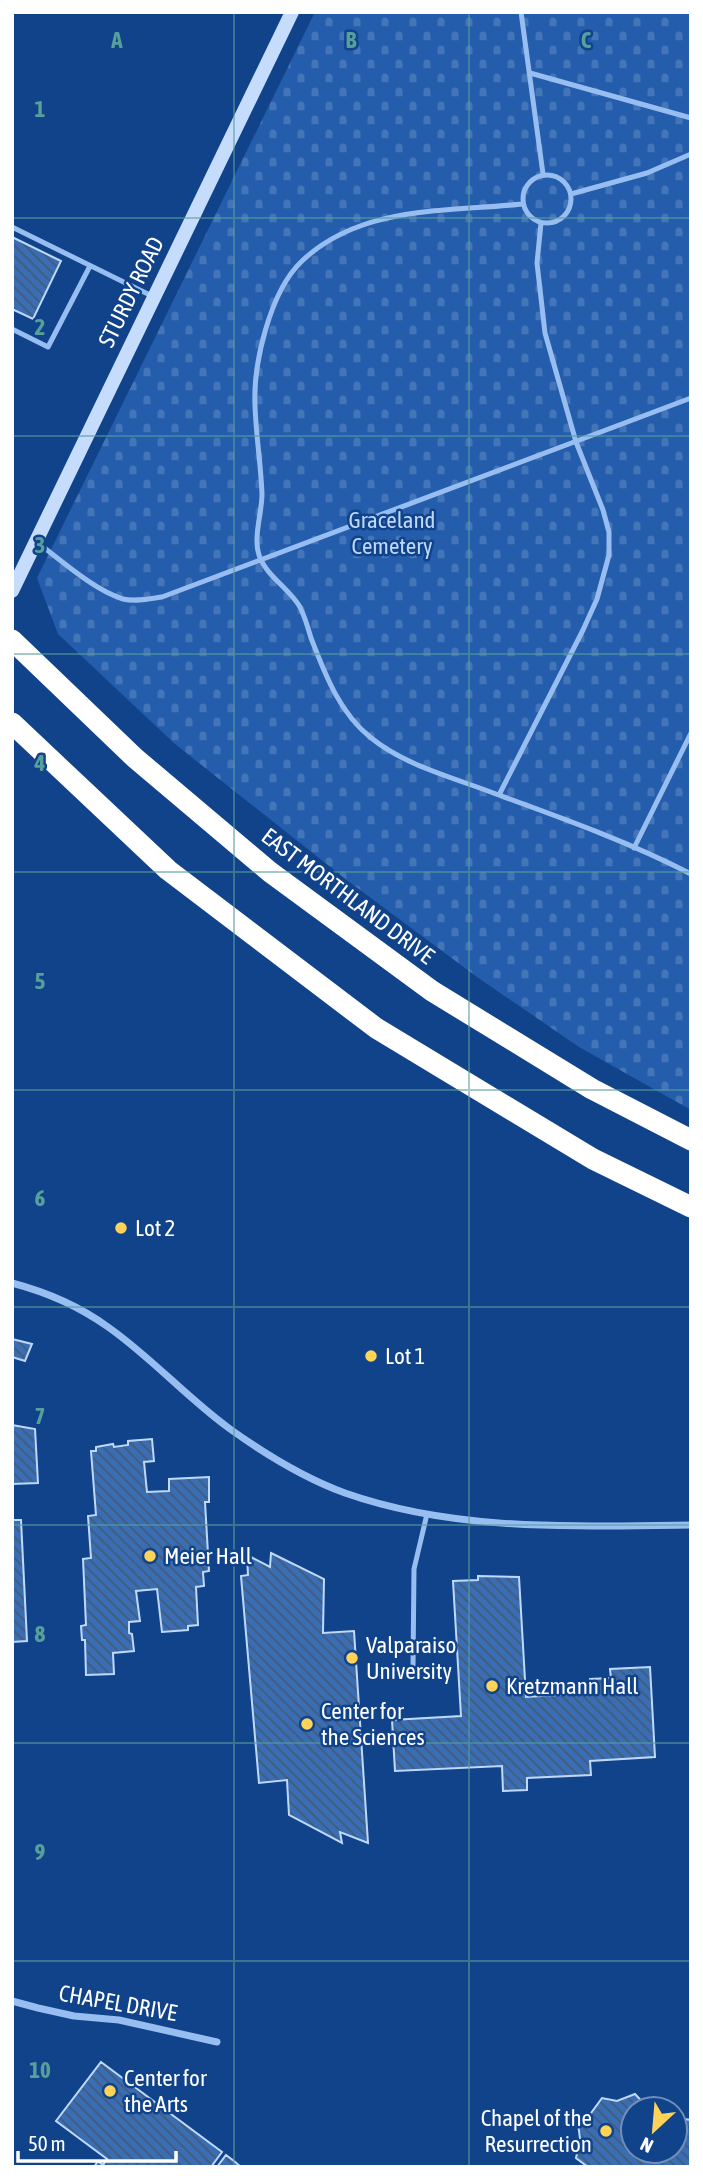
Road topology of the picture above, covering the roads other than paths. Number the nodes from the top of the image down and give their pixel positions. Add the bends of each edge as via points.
1 (292, 12) edge
2 (521, 12) edge
3 (530, 73) junction
4 (691, 118) edge
5 (691, 154) edge
6 (543, 174) junction
7 (571, 194) junction
8 (522, 204) junction
9 (541, 223) junction
10 (12, 227) edge
11 (90, 266) junction
12 (154, 297) junction
13 (12, 329) edge
14 (691, 398) edge
15 (576, 442) junction
16 (36, 541) junction
17 (261, 560) junction
18 (12, 591) edge
19 (12, 640) edge
20 (12, 723) edge
21 (691, 733) edge
22 (499, 794) junction
23 (634, 848) junction
24 (691, 874) edge
25 (691, 1140) edge
26 (691, 1207) edge
27 (12, 1283) edge
28 (427, 1514) junction
29 (691, 1525) edge
30 (413, 1667) dead end
31 (12, 2001) edge
32 (217, 2042) dead end

1 - 12 street, STURDY ROAD
2 - 3 lane
3 - 4 lane
3 - 6 lane
5 - 7 lane via 646,173
6 - 7 lane via 564,181
6 - 8 lane via 527,185
7 - 9 lane via 569,209 561,219
8 - 9 lane via 526,214
8 - 17 lane via 404,213 346,232 299,263 271,313 258,370 254,404 261,477
9 - 15 lane via 539,298
10 - 11 lane
11 - 12 lane
11 - 13 lane via 48,347
12 - 16 street, STURDY ROAD
14 - 15 lane
15 - 17 lane
15 - 22 lane via 608,532 604,578 583,630
16 - 17 lane via 108,592 139,601 162,597
16 - 18 street, STURDY ROAD
17 - 22 lane via 300,607 326,677 370,737 432,771
19 - 25 highway, EAST MORTHLAND DRIVE via 135,758 270,873 432,991 592,1089
20 - 26 highway via 168,870 376,1028 593,1159
21 - 23 lane
22 - 23 lane
23 - 24 lane
27 - 28 street via 53,1296 109,1327 258,1449 342,1492
28 - 29 street via 542,1526
28 - 30 lane via 414,1569
31 - 32 street, CHAPEL DRIVE

